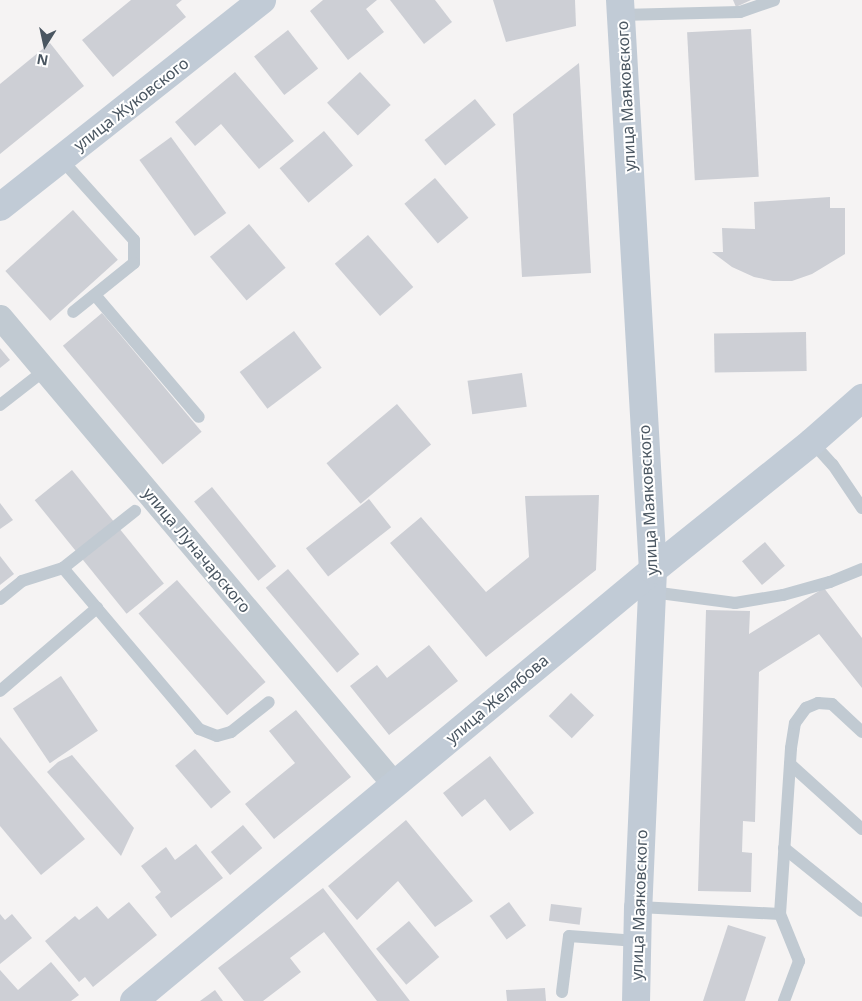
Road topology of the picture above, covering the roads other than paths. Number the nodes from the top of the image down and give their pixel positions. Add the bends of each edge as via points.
1 (262, 0) edge
2 (774, 0) edge
3 (621, 8) edge
4 (61, 159) junction
5 (0, 207) edge
6 (95, 294) junction
7 (73, 312) dead end
8 (0, 317) edge
9 (45, 370) junction
10 (862, 398) edge
11 (0, 405) edge
12 (199, 417) dead end
13 (812, 442) junction
14 (862, 508) edge
15 (136, 511) dead end
16 (63, 568) junction
17 (862, 569) edge
18 (653, 581) junction
19 (0, 599) edge
20 (97, 608) junction
21 (0, 691) edge
22 (269, 702) dead end
23 (862, 732) edge
24 (790, 764) junction
25 (394, 784) junction
26 (862, 829) edge
27 (784, 848) junction
28 (638, 907) junction
29 (862, 911) edge
30 (780, 914) junction
31 (637, 942) junction
32 (562, 992) dead end
33 (134, 1001) edge
34 (636, 1001) edge
35 (784, 1001) edge

1 - 4 main road, улица Жуковского
2 - 3 lane via 740,12
3 - 18 main road, улица Маяковского
4 - 5 main road, улица Жуковского
4 - 6 lane via 134,240 134,263
6 - 7 lane
6 - 12 lane
8 - 9 street, улица Луначарского
9 - 11 lane
9 - 25 street, улица Луначарского
10 - 13 main road, улица Желябова
13 - 14 lane
13 - 18 main road, улица Желябова
15 - 16 lane
16 - 19 lane via 22,581
16 - 20 lane
17 - 18 lane via 783,595 735,603
18 - 25 main road, улица Желябова
18 - 28 main road, улица Маяковского
20 - 21 lane
20 - 22 lane via 199,729 217,736 231,732
23 - 24 lane via 832,704 818,703 806,708 795,723
24 - 26 lane
24 - 27 lane
25 - 33 main road, улица Желябова
27 - 29 lane
27 - 30 lane
28 - 30 lane
28 - 31 main road, улица Маяковского
30 - 35 lane via 799,961
31 - 32 lane via 569,936
31 - 34 main road, улица Маяковского

